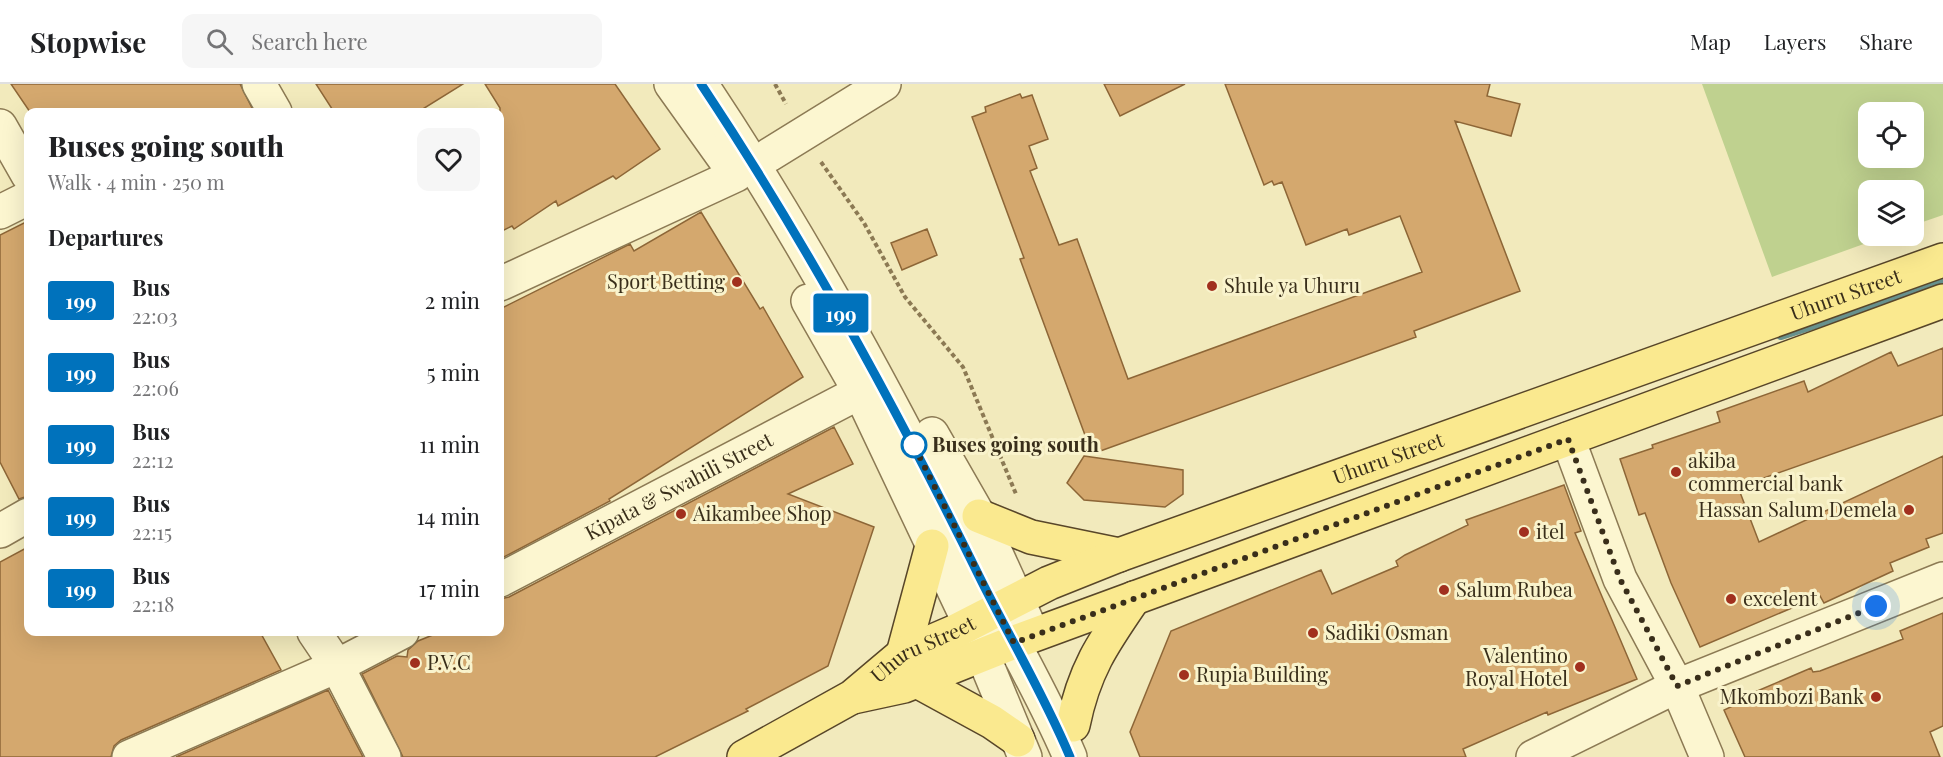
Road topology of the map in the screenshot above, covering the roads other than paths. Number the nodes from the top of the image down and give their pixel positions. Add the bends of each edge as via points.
1 (259, 84) edge
2 (670, 84) edge
3 (685, 84) edge
4 (700, 84) edge
5 (722, 84) edge
6 (884, 84) edge
7 (273, 108) edge
8 (0, 126) edge
9 (770, 155) junction
10 (24, 168) edge
11 (736, 175) junction
12 (24, 200) edge
13 (0, 212) edge
14 (1943, 260) edge
15 (504, 282) edge
16 (1943, 301) edge
17 (860, 392) junction
18 (1568, 439) junction
19 (979, 516) junction
20 (24, 517) edge
21 (0, 531) edge
22 (932, 546) junction
23 (1119, 555) junction
24 (504, 578) edge
25 (1943, 579) edge
26 (1134, 598) junction
27 (990, 614) junction
28 (317, 636) edge
29 (394, 636) edge
30 (1005, 647) junction
31 (337, 666) junction
32 (910, 668) junction
33 (1677, 686) junction
34 (1073, 725) junction
35 (1027, 752) edge
36 (129, 757) edge
37 (384, 757) edge
38 (744, 757) edge
39 (1070, 757) edge
40 (1087, 757) edge
41 (1533, 757) edge
42 (1707, 757) edge

1 - 7 street
2 - 11 street
3 - 27 street via 820,301
4 - 27 street via 746,151 873,366
5 - 9 street
6 - 9 street
8 - 10 street
9 - 19 street
11 - 15 street
11 - 17 street
12 - 13 street
14 - 23 main road, Uhuru Street
16 - 18 main road, Uhuru Street
17 - 22 street
17 - 24 street, Kipata & Swahili Street
18 - 26 main road, Uhuru Street
18 - 33 street via 1620,579
19 - 23 main road via 1031,537
19 - 27 street
20 - 21 street
22 - 27 street
22 - 32 main road
23 - 27 main road, Uhuru Street via 1049,583
25 - 33 street
26 - 30 main road, Uhuru Street
26 - 34 main road via 1088,670
27 - 30 street
27 - 30 street
27 - 32 main road, Uhuru Street
28 - 31 street
29 - 31 street
30 - 32 main road, Uhuru Street
30 - 34 street
30 - 35 street
30 - 39 street
31 - 36 street
31 - 37 street
32 - 35 main road via 992,722
32 - 38 main road, Uhuru Street
33 - 41 street
33 - 42 street
34 - 40 street

